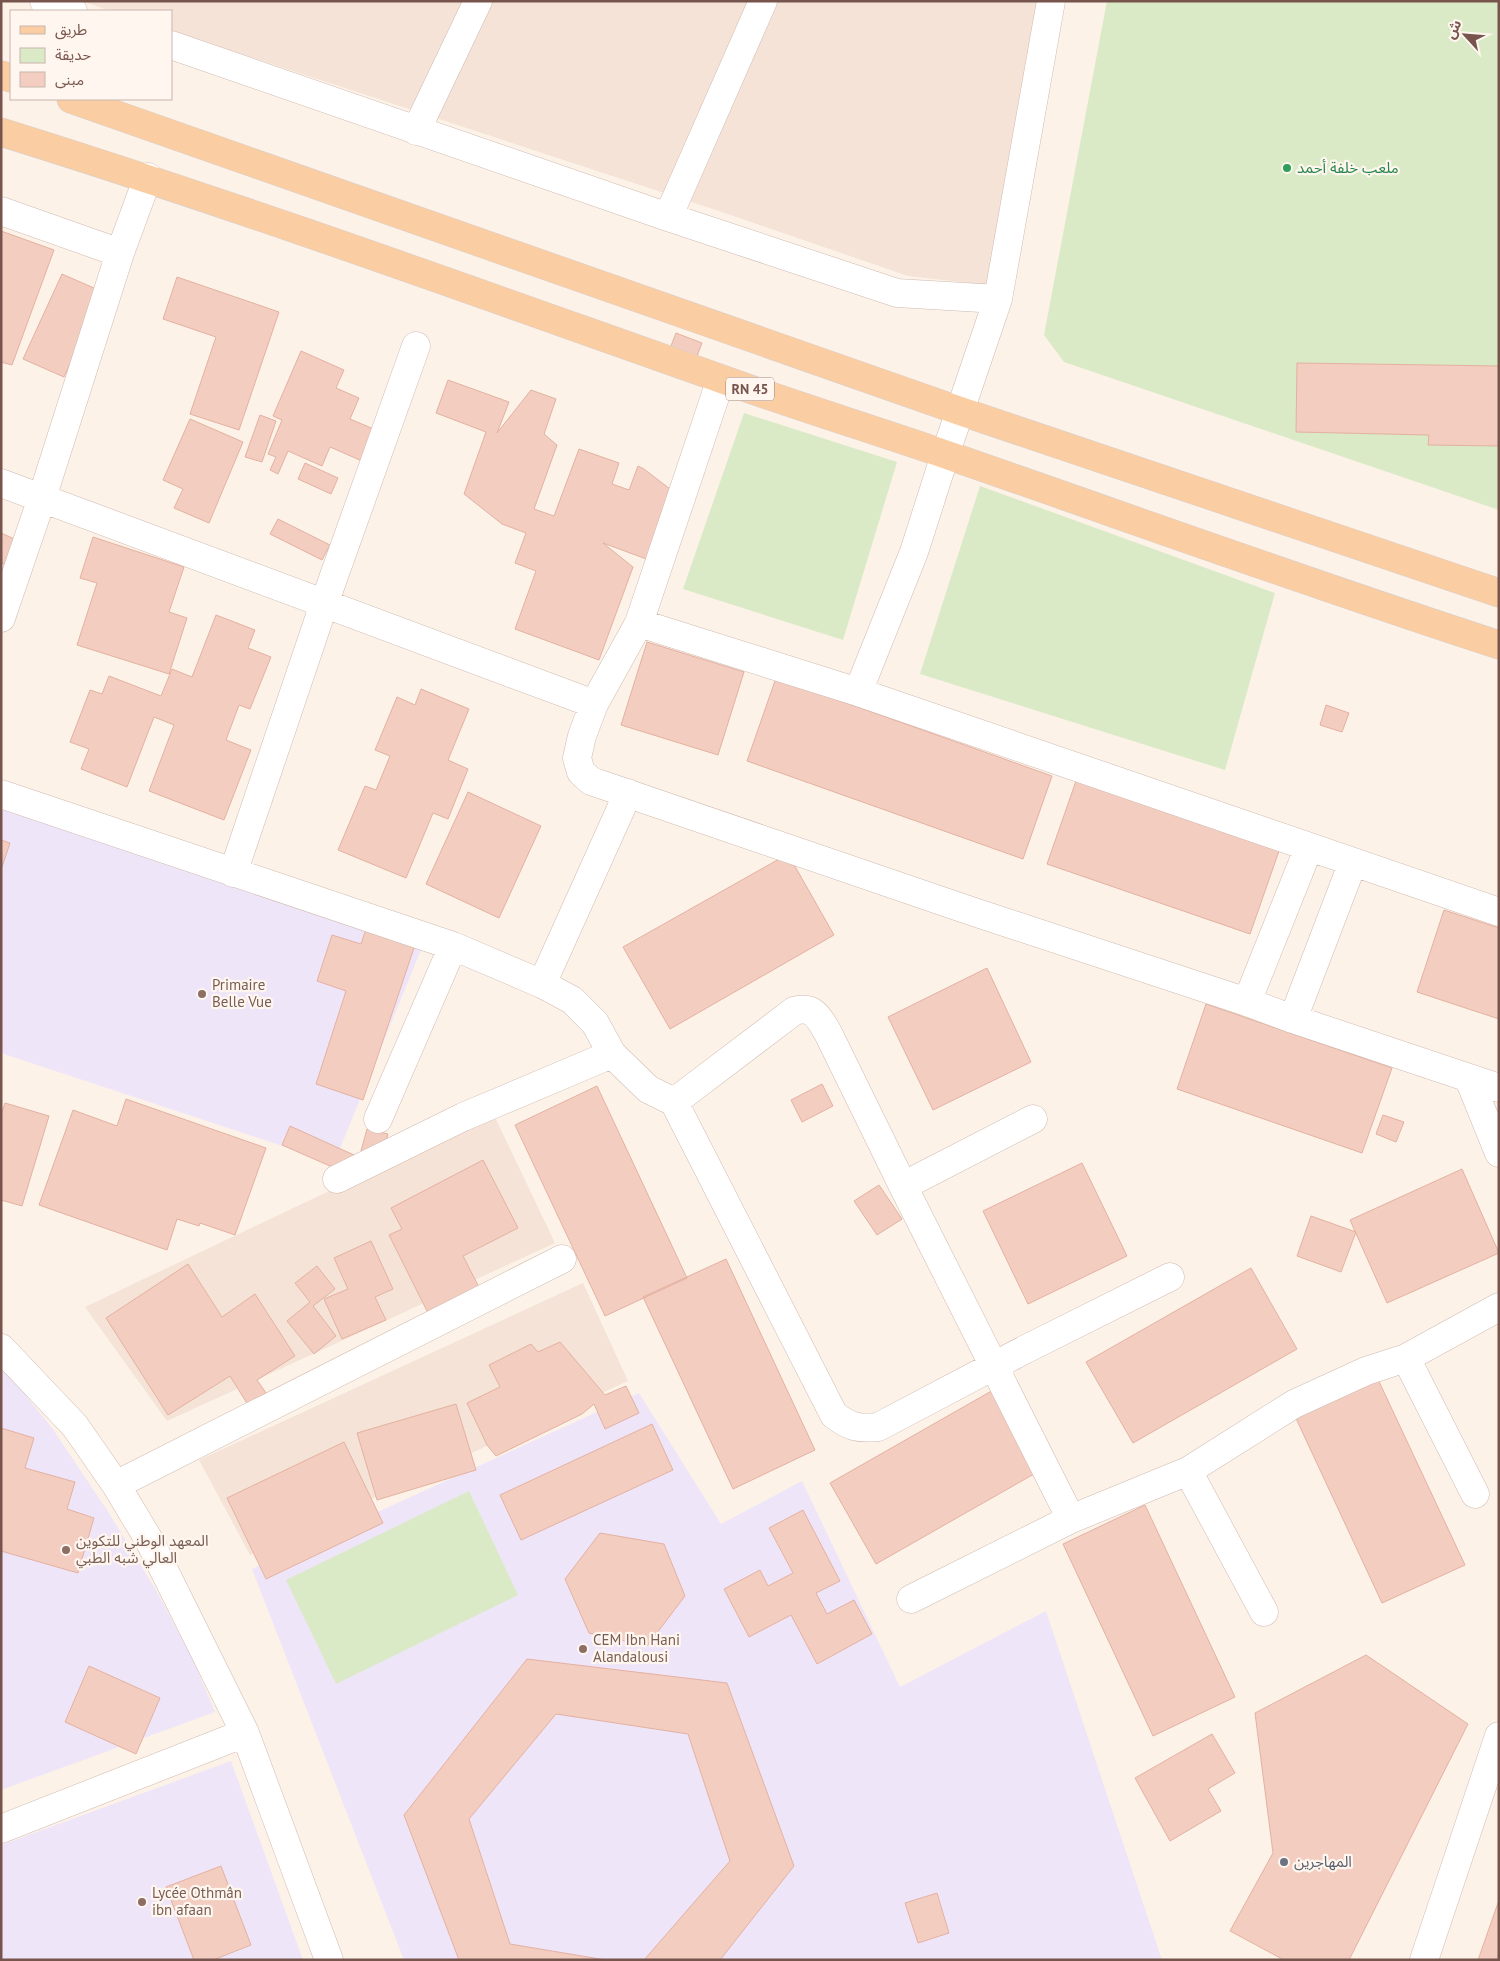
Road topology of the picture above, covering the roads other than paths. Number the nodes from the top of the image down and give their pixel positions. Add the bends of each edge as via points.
1 (44, 1) edge
2 (478, 1) edge
3 (763, 1) edge
4 (1052, 1) edge
5 (70, 10) edge
6 (172, 46) edge
7 (74, 100) edge
8 (416, 131) junction
9 (1, 132) edge
10 (148, 177) junction
11 (1, 211) edge
12 (668, 217) junction
13 (120, 253) junction
14 (998, 299) junction
15 (416, 346) dead end
16 (721, 379) junction
17 (960, 411) junction
18 (945, 454) junction
19 (1, 483) edge
20 (42, 498) junction
21 (1499, 593) edge
22 (324, 604) junction
23 (3, 608) edge
24 (639, 622) junction
25 (1499, 645) edge
26 (858, 692) junction
27 (594, 704) junction
28 (628, 793) junction
29 (1, 794) edge
30 (1309, 847) junction
31 (1353, 862) junction
32 (233, 873) junction
33 (1499, 912) edge
34 (453, 946) junction
35 (542, 984) junction
36 (1247, 1002) junction
37 (1293, 1019) junction
38 (612, 1054) junction
39 (1469, 1079) junction
40 (1499, 1088) edge
41 (674, 1102) junction
42 (378, 1118) dead end
43 (1033, 1119) dead end
44 (1499, 1153) edge
45 (337, 1180) dead end
46 (902, 1186) junction
47 (562, 1259) dead end
48 (1170, 1277) dead end
49 (1499, 1307) edge
50 (1, 1348) edge
51 (1406, 1358) junction
52 (994, 1367) junction
53 (1188, 1471) junction
54 (116, 1485) junction
55 (1475, 1494) dead end
56 (1071, 1519) junction
57 (911, 1599) dead end
58 (1264, 1612) dead end
59 (245, 1733) junction
60 (1499, 1736) edge
61 (1, 1829) edge
62 (329, 1960) edge
63 (1424, 1960) edge

1 - 5 street
2 - 8 street
3 - 12 street
4 - 14 street
6 - 8 street
7 - 17 main road
8 - 12 street
9 - 10 main road, RN 45
10 - 13 street
10 - 16 main road, RN 45
11 - 13 street
12 - 14 street via 897,293
13 - 20 street
14 - 17 street
15 - 22 street
16 - 18 main road, RN 45
16 - 24 street
17 - 18 street
17 - 21 main road
18 - 25 main road, RN 45 via 1378,606
18 - 26 street via 914,552
19 - 20 street
20 - 22 street
20 - 23 street
22 - 27 street
22 - 32 street
24 - 26 street
24 - 27 street
26 - 30 street
27 - 28 street via 577,758 581,772 591,780
28 - 35 street
28 - 36 street via 971,912
29 - 32 street
30 - 31 street
30 - 36 street
31 - 33 street
31 - 37 street
32 - 34 street
34 - 35 street
34 - 42 street
35 - 38 street via 572,1000 595,1023
36 - 37 street
37 - 39 street
38 - 41 street via 648,1089
38 - 45 street via 463,1117
39 - 40 street
39 - 44 street
41 - 46 street via 794,1011 809,1010 816,1014 828,1033
41 - 52 street via 834,1414 847,1425 863,1429 878,1427
43 - 46 street
46 - 52 street
47 - 54 street
48 - 52 street
49 - 51 street
50 - 54 street via 75,1426
51 - 53 street via 1366,1371 1294,1404
51 - 55 street
52 - 56 street
53 - 56 street
53 - 58 street
54 - 59 street via 149,1540
56 - 57 street
59 - 61 street
59 - 62 street
60 - 63 street

